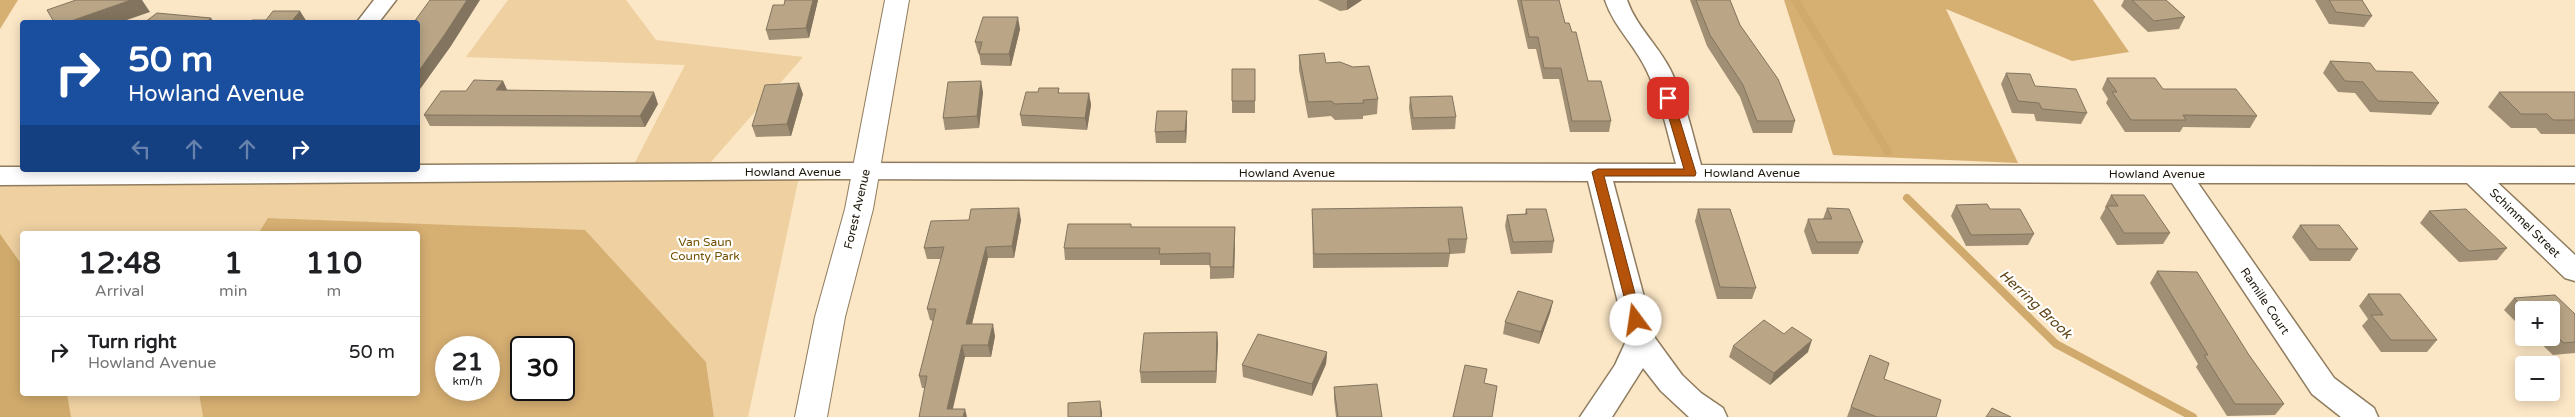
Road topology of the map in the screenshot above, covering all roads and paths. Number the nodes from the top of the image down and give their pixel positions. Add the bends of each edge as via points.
1 (385, 0) edge
2 (897, 0) edge
3 (1616, 0) edge
4 (370, 20) edge
5 (256, 172) edge
6 (866, 172) junction
7 (1598, 172) junction
8 (1691, 173) junction
9 (2178, 174) junction
10 (2474, 175) junction
11 (2575, 175) edge
12 (0, 176) edge
13 (2575, 271) edge
14 (1641, 339) junction
15 (811, 417) edge
16 (1595, 417) edge
17 (1712, 417) edge
18 (2363, 417) edge

1 - 4 street
2 - 6 main road, Forest Avenue
3 - 8 street via 1627,27 1659,71
5 - 6 street, Howland Avenue
5 - 12 street, Howland Avenue
6 - 7 street, Howland Avenue
6 - 15 main road, Forest Avenue via 830,318
7 - 8 street, Howland Avenue
7 - 14 street
8 - 9 street, Howland Avenue
9 - 10 street, Howland Avenue
9 - 18 street, Ramille Court via 2323,386
10 - 11 street, Howland Avenue
10 - 13 street, Schimmel Street
14 - 16 street via 1628,370
14 - 17 street via 1654,364 1678,391

